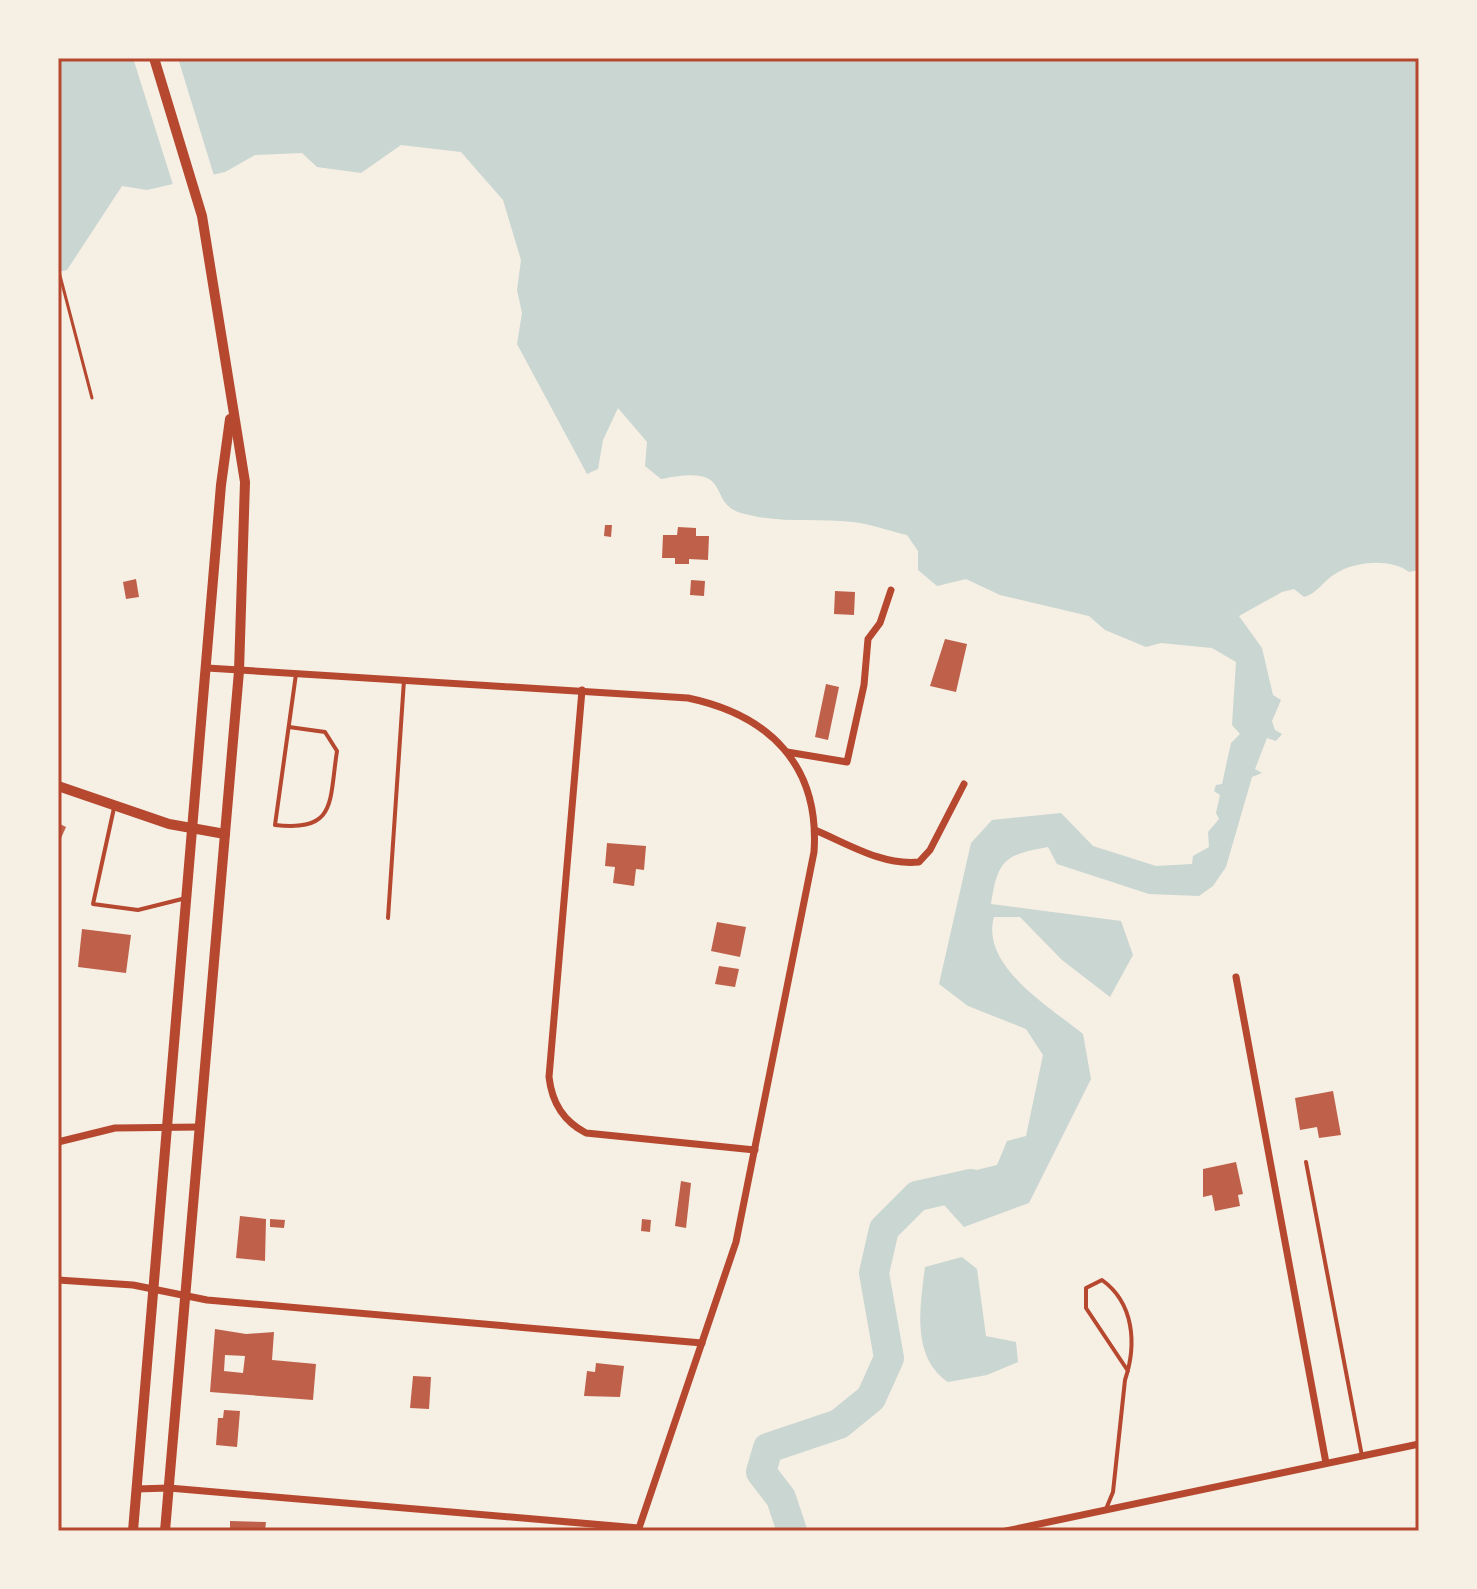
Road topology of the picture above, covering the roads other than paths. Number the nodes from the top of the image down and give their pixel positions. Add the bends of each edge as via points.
1 (154, 58) edge
2 (231, 409) junction
3 (891, 590) dead end
4 (207, 668) junction
5 (239, 671) junction
6 (296, 674) junction
7 (404, 680) junction
8 (582, 690) junction
9 (289, 727) junction
10 (787, 752) junction
11 (964, 784) dead end
12 (58, 786) edge
13 (114, 808) junction
14 (192, 829) junction
15 (815, 830) junction
16 (225, 834) junction
17 (187, 898) junction
18 (388, 918) dead end
19 (1236, 977) dead end
20 (167, 1126) junction
21 (200, 1127) junction
22 (58, 1142) edge
23 (755, 1150) junction
24 (1306, 1162) dead end
25 (58, 1280) edge
26 (153, 1289) junction
27 (186, 1296) junction
28 (702, 1343) junction
29 (1128, 1371) junction
30 (1419, 1444) edge
31 (1362, 1456) junction
32 (1326, 1463) junction
33 (169, 1488) junction
34 (136, 1489) junction
35 (1106, 1509) junction
36 (638, 1530) edge
37 (133, 1531) edge
38 (165, 1531) edge
39 (1006, 1531) edge

1 - 2 main road via 202,216
2 - 4 main road
2 - 5 main road via 245,482
3 - 10 street via 880,623 868,639 847,762
4 - 5 street
4 - 14 main road
5 - 6 street
5 - 16 main road
6 - 7 street
6 - 9 lane
7 - 8 street
7 - 18 lane
8 - 10 street via 722,705 753,721
8 - 23 street via 551,1094 570,1125 586,1133
9 - 9 lane via 275,825 315,824 324,817 337,751 325,732
10 - 15 street via 806,785
11 - 15 street via 919,862 903,864 873,855
12 - 13 main road
13 - 14 main road
13 - 17 lane via 93,904 138,910
14 - 16 main road
14 - 17 main road
15 - 23 street
16 - 21 main road
17 - 20 main road
19 - 32 street
20 - 21 street
20 - 22 street via 115,1128
20 - 26 main road
21 - 27 main road
23 - 28 street via 736,1242
24 - 31 lane
25 - 26 street
26 - 27 street
26 - 34 main road
27 - 28 street
27 - 33 main road
28 - 36 street
29 - 29 lane via 1132,1358 1127,1307 1102,1280 1086,1288 1086,1308
29 - 35 lane via 1121,1445
30 - 31 street
31 - 32 street
32 - 35 street
33 - 34 street
33 - 36 street
33 - 38 main road
34 - 37 main road
35 - 39 street

